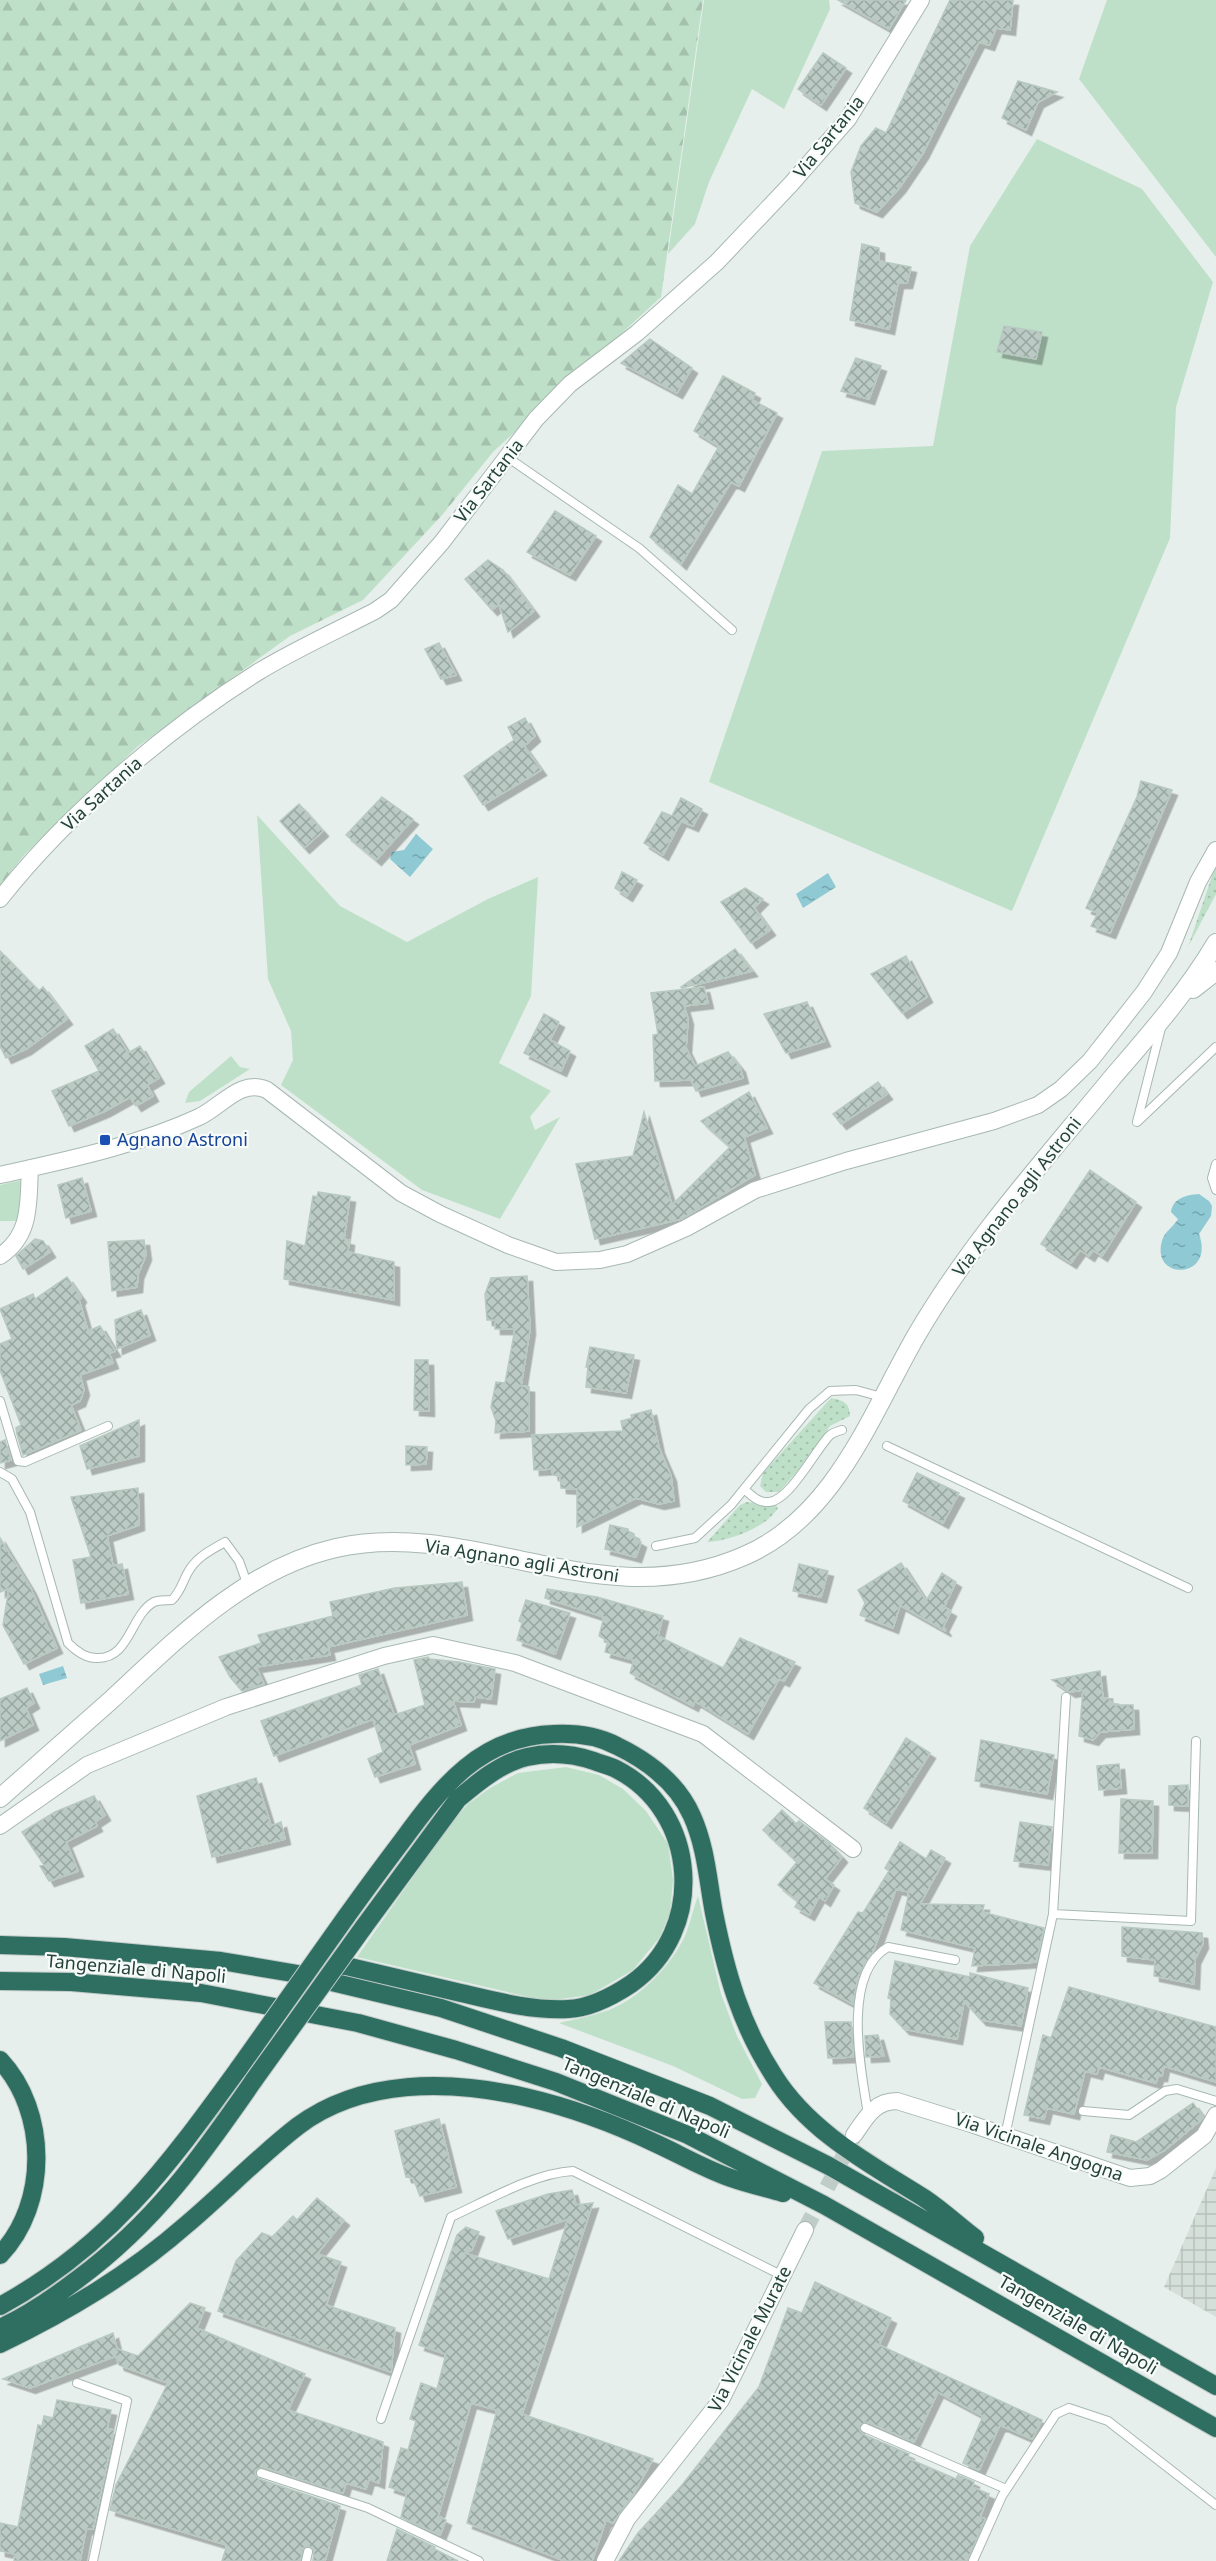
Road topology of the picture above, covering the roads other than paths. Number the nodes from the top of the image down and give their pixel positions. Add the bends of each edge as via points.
1 (921, 0) edge
2 (507, 457) junction
3 (732, 630) dead end
4 (1216, 850) edge
5 (0, 899) edge
6 (1216, 943) edge
7 (1216, 970) edge
8 (1170, 1010) junction
9 (1216, 1047) edge
10 (1216, 1164) edge
11 (30, 1168) junction
12 (0, 1175) edge
13 (1216, 1190) edge
14 (0, 1256) edge
15 (882, 1397) junction
16 (0, 1401) edge
17 (108, 1426) dead end
18 (842, 1430) dead end
19 (887, 1446) dead end
20 (0, 1472) edge
21 (744, 1490) junction
22 (656, 1546) dead end
23 (249, 1586) junction
24 (1188, 1588) dead end
25 (1066, 1697) dead end
26 (1196, 1741) dead end
27 (0, 1797) edge
28 (0, 1826) edge
29 (853, 1849) dead end
30 (1053, 1914) junction
31 (0, 1945) edge
32 (956, 1960) dead end
33 (221, 1961) junction
34 (0, 1980) edge
35 (0, 2061) edge
36 (1216, 2101) edge
37 (1083, 2111) dead end
38 (1216, 2115) edge
39 (868, 2116) junction
40 (854, 2135) tunnel mouth
41 (1005, 2136) junction
42 (824, 2205) junction
43 (805, 2230) tunnel mouth
44 (0, 2255) edge
45 (783, 2276) junction
46 (1031, 2281) junction
47 (0, 2306) edge
48 (0, 2328) edge
49 (0, 2344) edge
50 (77, 2383) dead end
51 (1216, 2386) edge
52 (381, 2419) dead end
53 (865, 2428) dead end
54 (1216, 2428) edge
55 (261, 2473) dead end
56 (1006, 2489) junction
57 (1216, 2505) edge
58 (93, 2561) edge
59 (478, 2561) edge
60 (605, 2561) edge
61 (973, 2561) edge

1 - 2 street, Via Sartania via 848,119 791,184 717,262 637,333 570,384
2 - 3 lane via 639,548
2 - 5 street, Via Sartania via 442,542 391,600 260,671 192,716 72,820
4 - 11 street, Via Agnano agli Astroni via 1197,882 1168,953 1144,992 1090,1061 1038,1105 756,1190 627,1254 556,1262 440,1214 401,1193 258,1085 245,1087 214,1110 142,1140
6 - 8 street
7 - 8 street
8 - 9 lane via 1137,1122
8 - 15 street, Via Agnano agli Astroni via 967,1257
10 - 13 lane via 1212,1178
11 - 12 street, Via Agnano agli Astroni
11 - 14 street via 24,1228 19,1240
15 - 21 lane via 856,1390 830,1391 809,1409
15 - 23 street, Via Agnano agli Astroni via 826,1494 775,1538 745,1556 705,1569 661,1578 630,1578 430,1545 381,1542 336,1548 300,1559
16 - 17 lane via 18,1461 25,1462
18 - 21 lane via 830,1436 808,1467 779,1497 769,1502 756,1500
19 - 24 lane
20 - 23 lane via 12,1479 30,1512 68,1643 82,1655 100,1659 114,1654 147,1608 155,1601 172,1600 200,1556 225,1542 239,1561
21 - 22 lane via 695,1538
23 - 27 street, Via Agnano agli Astroni via 198,1620
25 - 30 lane
26 - 30 lane via 1191,1921
28 - 29 street via 87,1765 226,1707 384,1656 433,1646 515,1663 703,1734
30 - 41 lane
31 - 33 highway, Tangenziale di Napoli
32 - 39 lane via 888,1947 873,1960 858,2006
33 - 46 highway, Tangenziale di Napoli via 365,1988 441,2008 561,2048 710,2106 829,2166
33 - 48 highway, bridge via 346,1966 523,2006 568,2009 589,2005 640,1977 674,1930 683,1903 684,1880 675,1833 644,1790 616,1769 585,1758 555,1753 526,1757 485,1778 458,1799 363,1928 254,2080 176,2187 105,2259 48,2302
34 - 42 highway, Tangenziale di Napoli via 201,1993 358,2023 555,2082 688,2135
35 - 44 highway via 19,2088 35,2135 38,2158 31,2200
36 - 37 lane via 1177,2089 1165,2091 1129,2115
38 - 41 street, Via Vicinale Angogna via 1204,2136 1184,2152 1150,2176 1136,2178 1119,2176
39 - 40 street, Via Vicinale Angogna
39 - 41 street, Via Vicinale Angogna via 877,2105 897,2101
42 - 49 highway via 730,2178 653,2142 526,2097 447,2086 379,2091 336,2104 300,2125 135,2266 81,2303
42 - 54 highway, Tangenziale di Napoli
43 - 45 street, Via Vicinale Murate
45 - 52 lane via 573,2171 561,2171 450,2217
45 - 60 street, Via Vicinale Murate via 721,2400 627,2519
46 - 47 highway, bridge via 926,2199 861,2159 794,2103 774,2077 744,2022 726,1974 705,1854 692,1815 671,1784 641,1758 604,1739 569,1734 533,1735 496,1748 464,1766 443,1786 164,2169 102,2235 37,2286
46 - 51 highway, Tangenziale di Napoli
50 - 58 lane via 127,2401
53 - 56 lane
55 - 59 lane via 368,2508
56 - 57 lane via 1056,2414 1069,2408 1108,2421
56 - 61 lane

